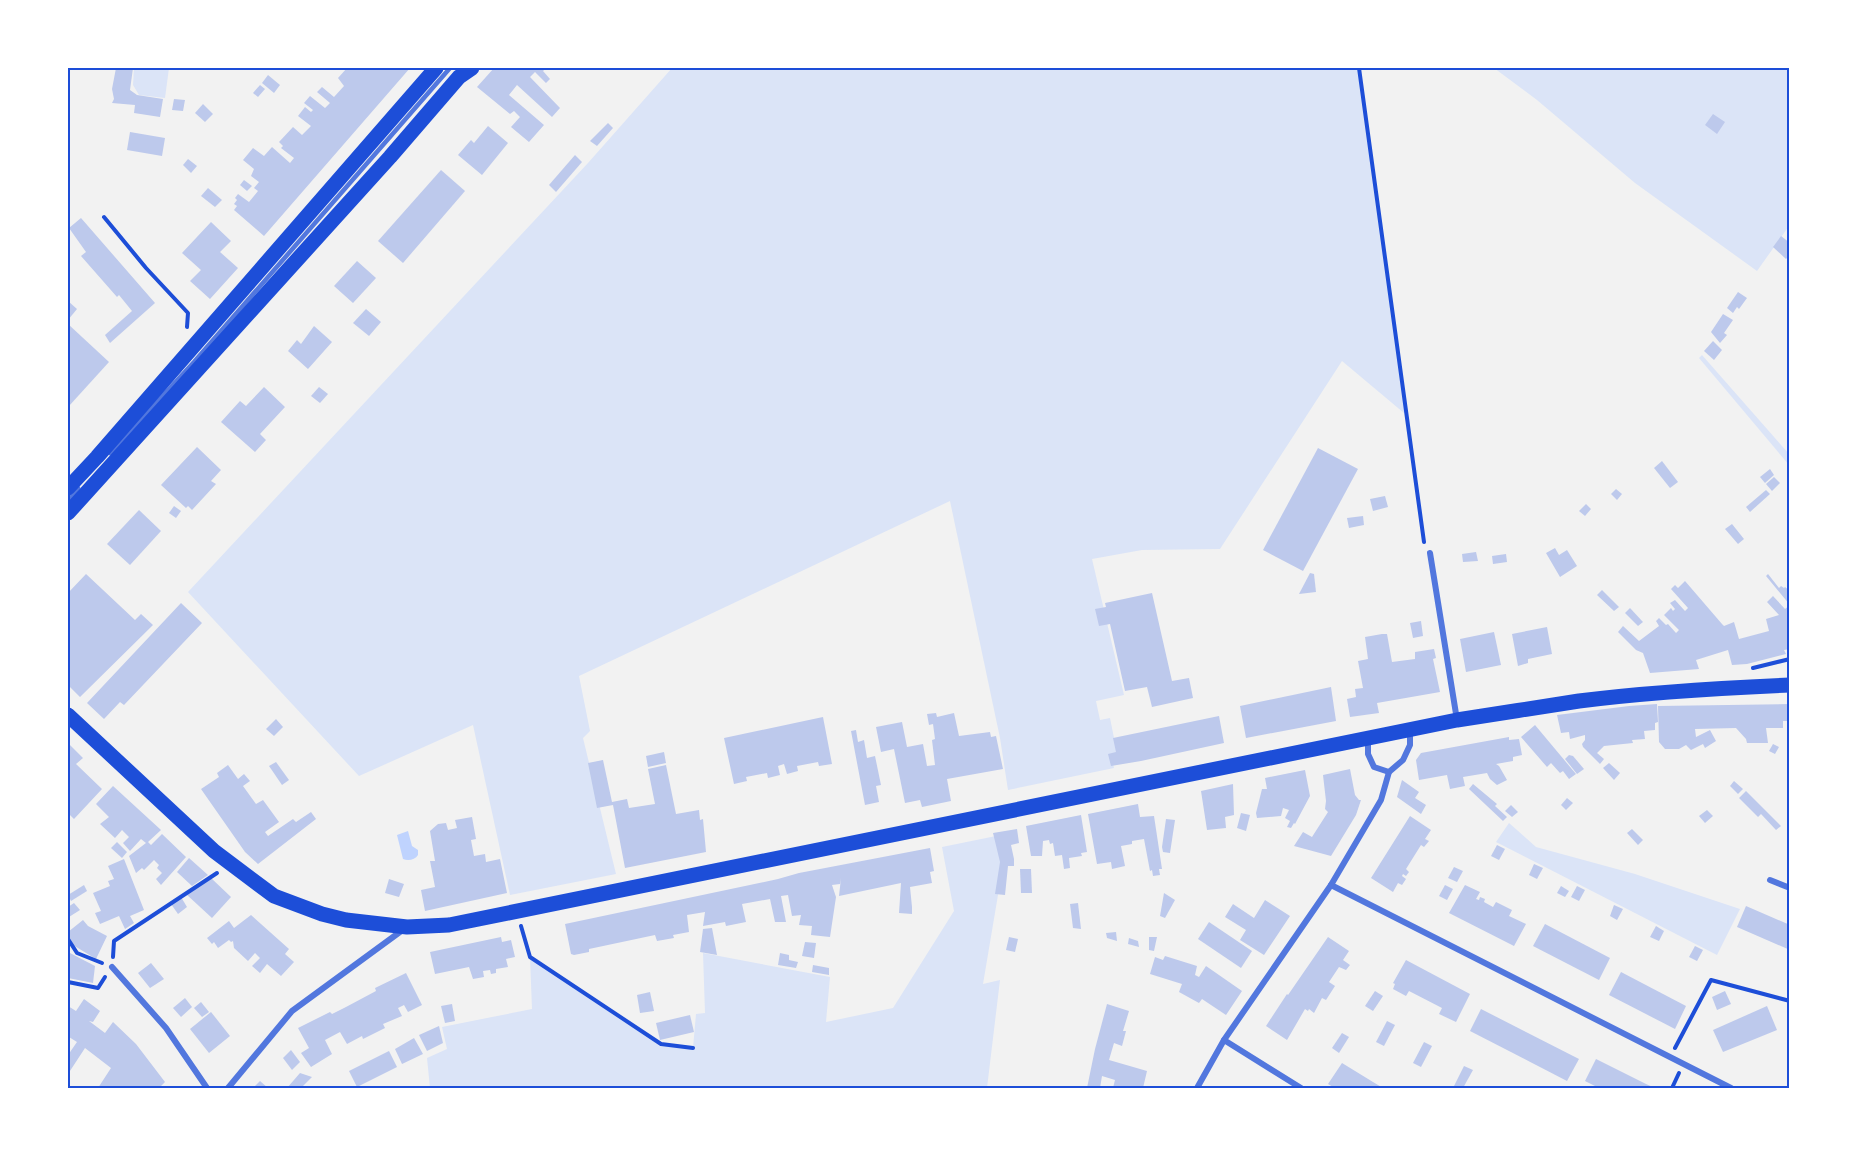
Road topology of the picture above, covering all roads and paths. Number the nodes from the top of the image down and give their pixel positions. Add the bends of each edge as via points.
1 (436, 68) edge
2 (450, 68) edge
3 (472, 68) edge
4 (1359, 68) edge
5 (104, 217) dead end
6 (182, 334) dead end
7 (107, 457) dead end
8 (83, 482) dead end
9 (68, 488) edge
10 (68, 500) edge
11 (68, 513) edge
12 (1430, 553) joint
13 (1790, 685) edge
14 (68, 715) edge
15 (1457, 720) junction
16 (1410, 730) junction
17 (1368, 738) junction
18 (1389, 772) junction
19 (231, 864) junction
20 (1770, 880) dead end
21 (1331, 885) junction
22 (1790, 888) edge
23 (517, 911) junction
24 (407, 927) junction
25 (68, 939) edge
26 (112, 968) junction
27 (68, 982) edge
28 (1790, 1001) edge
29 (1224, 1040) junction
30 (693, 1048) dead end
31 (1670, 1057) junction
32 (207, 1089) edge
33 (228, 1089) edge
34 (1197, 1089) edge
35 (1301, 1089) edge
36 (1731, 1089) edge

1 - 9 main road
2 - 7 lane
3 - 11 main road via 459,77
4 - 12 path via 1425,548
5 - 6 path via 188,313
8 - 10 lane
12 - 15 street
13 - 15 main road via 1639,694
14 - 19 main road
15 - 16 main road
16 - 17 main road
16 - 18 street via 1410,745 1403,760
17 - 18 street via 1368,753 1374,766
17 - 23 main road
18 - 21 street via 1381,800
19 - 24 main road via 274,896 299,906 346,920
19 - 26 path via 114,941
20 - 22 street
21 - 29 street
21 - 31 street
23 - 24 main road via 449,925
23 - 30 path via 530,957 661,1044
24 - 33 street via 292,1011
25 - 26 path via 77,953
26 - 27 path via 98,988
26 - 32 street via 166,1028
28 - 31 path via 1711,980
29 - 34 street
29 - 35 street
31 - 36 street

